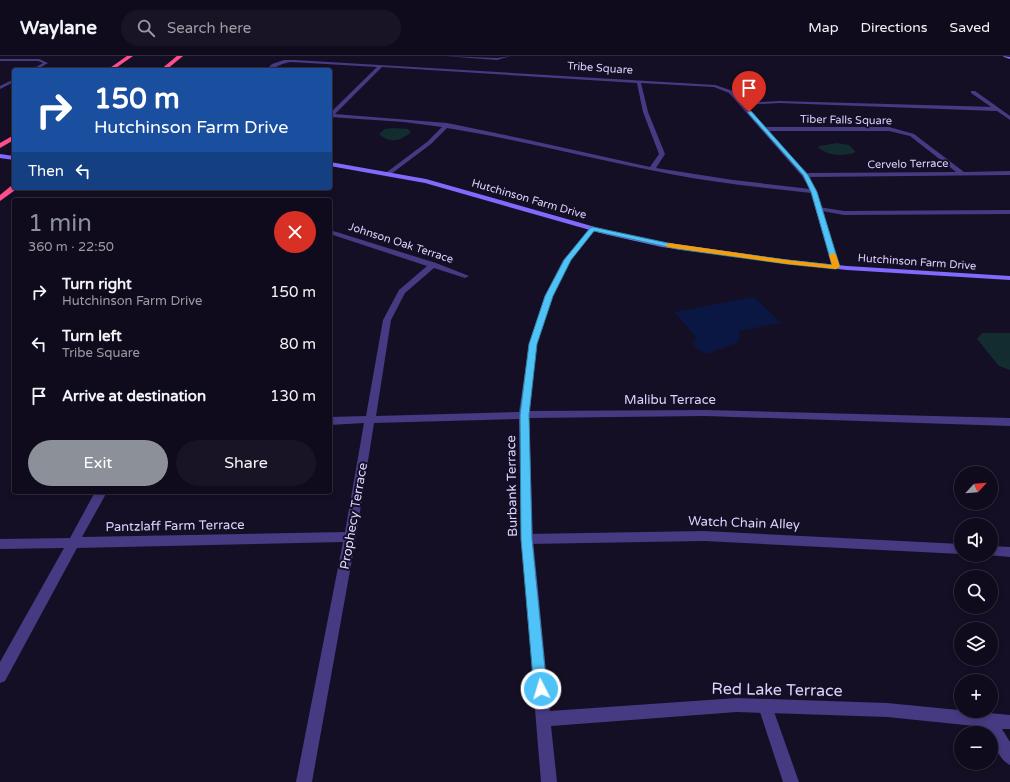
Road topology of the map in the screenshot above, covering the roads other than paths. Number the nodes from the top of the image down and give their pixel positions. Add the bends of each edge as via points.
1 (130, 56) edge
2 (180, 56) edge
3 (446, 56) edge
4 (509, 56) edge
5 (1005, 56) edge
6 (1010, 58) edge
7 (0, 60) edge
8 (381, 66) junction
9 (37, 68) edge
10 (113, 68) edge
11 (165, 68) edge
12 (270, 68) edge
13 (12, 81) edge
14 (639, 82) junction
15 (0, 88) edge
16 (974, 92) dead end
17 (742, 104) junction
18 (996, 109) junction
19 (332, 113) edge
20 (332, 115) edge
21 (1010, 118) edge
22 (447, 125) junction
23 (764, 129) junction
24 (12, 138) edge
25 (0, 146) edge
26 (12, 154) edge
27 (0, 155) edge
28 (12, 158) edge
29 (332, 164) edge
30 (652, 169) junction
31 (389, 173) junction
32 (962, 173) junction
33 (1010, 173) edge
34 (805, 175) junction
35 (12, 190) edge
36 (814, 192) junction
37 (0, 199) edge
38 (819, 209) junction
39 (1010, 212) edge
40 (593, 229) junction
41 (332, 233) edge
42 (432, 265) junction
43 (836, 267) junction
44 (465, 276) dead end
45 (1010, 278) edge
46 (524, 415) junction
47 (332, 421) edge
48 (371, 421) junction
49 (1010, 422) edge
50 (100, 494) edge
51 (350, 536) junction
52 (527, 539) junction
53 (73, 543) junction
54 (0, 544) edge
55 (954, 549) edge
56 (998, 551) edge
57 (1010, 552) edge
58 (0, 676) edge
59 (765, 706) junction
60 (544, 718) junction
61 (989, 720) junction
62 (1010, 722) edge
63 (1010, 758) edge
64 (304, 782) edge
65 (549, 782) edge
66 (791, 782) edge

1 - 10 highway
2 - 11 highway
3 - 4 street
5 - 6 street
7 - 9 street via 39,60 46,63
8 - 12 street, Tribe Square via 295,61 282,62
8 - 14 street, Tribe Square
8 - 19 street
13 - 15 street
14 - 17 street, Tribe Square via 715,86 731,92
14 - 30 street via 640,99 660,142 662,154
16 - 18 street
17 - 18 street via 779,102
17 - 23 street, Tribe Square
18 - 21 street
20 - 22 street
22 - 30 street
22 - 31 street via 429,143
23 - 32 street, Tiber Falls Square via 901,131 912,135
23 - 34 street, Tribe Square
24 - 25 highway
26 - 27 street
27 - 28 street
29 - 31 street, Hutchinson Farm Drive
30 - 36 street
31 - 40 street, Hutchinson Farm Drive via 427,181
32 - 33 street, Cervelo Terrace
32 - 34 street, Cervelo Terrace
34 - 36 street, Tribe Square
35 - 37 highway
36 - 38 street, Tribe Square
38 - 39 street via 844,213
38 - 43 street, Tribe Square
40 - 43 street, Hutchinson Farm Drive via 677,247
40 - 46 street, Burbank Terrace via 567,260 549,296 533,344
41 - 42 street, Johnson Oak Terrace
42 - 44 street, Johnson Oak Terrace
42 - 48 street, Prophecy Terrace via 402,292 387,320
43 - 45 street, Hutchinson Farm Drive
46 - 48 street, Malibu Terrace
46 - 49 street, Malibu Terrace via 705,413
46 - 52 street, Burbank Terrace
47 - 48 street, Malibu Terrace
48 - 51 street, Prophecy Terrace
50 - 53 street
51 - 53 street, Pantzlaff Farm Terrace
51 - 64 street, Prophecy Terrace
52 - 55 street, Watch Chain Alley via 704,536
52 - 60 street, Burbank Terrace
53 - 54 street, Pantzlaff Farm Terrace
53 - 58 street
56 - 57 street
59 - 60 street, Red Lake Terrace via 737,705
59 - 61 street, Red Lake Terrace via 887,710
59 - 66 street
60 - 65 street, Burbank Terrace
61 - 62 street, Red Lake Terrace
61 - 63 street

